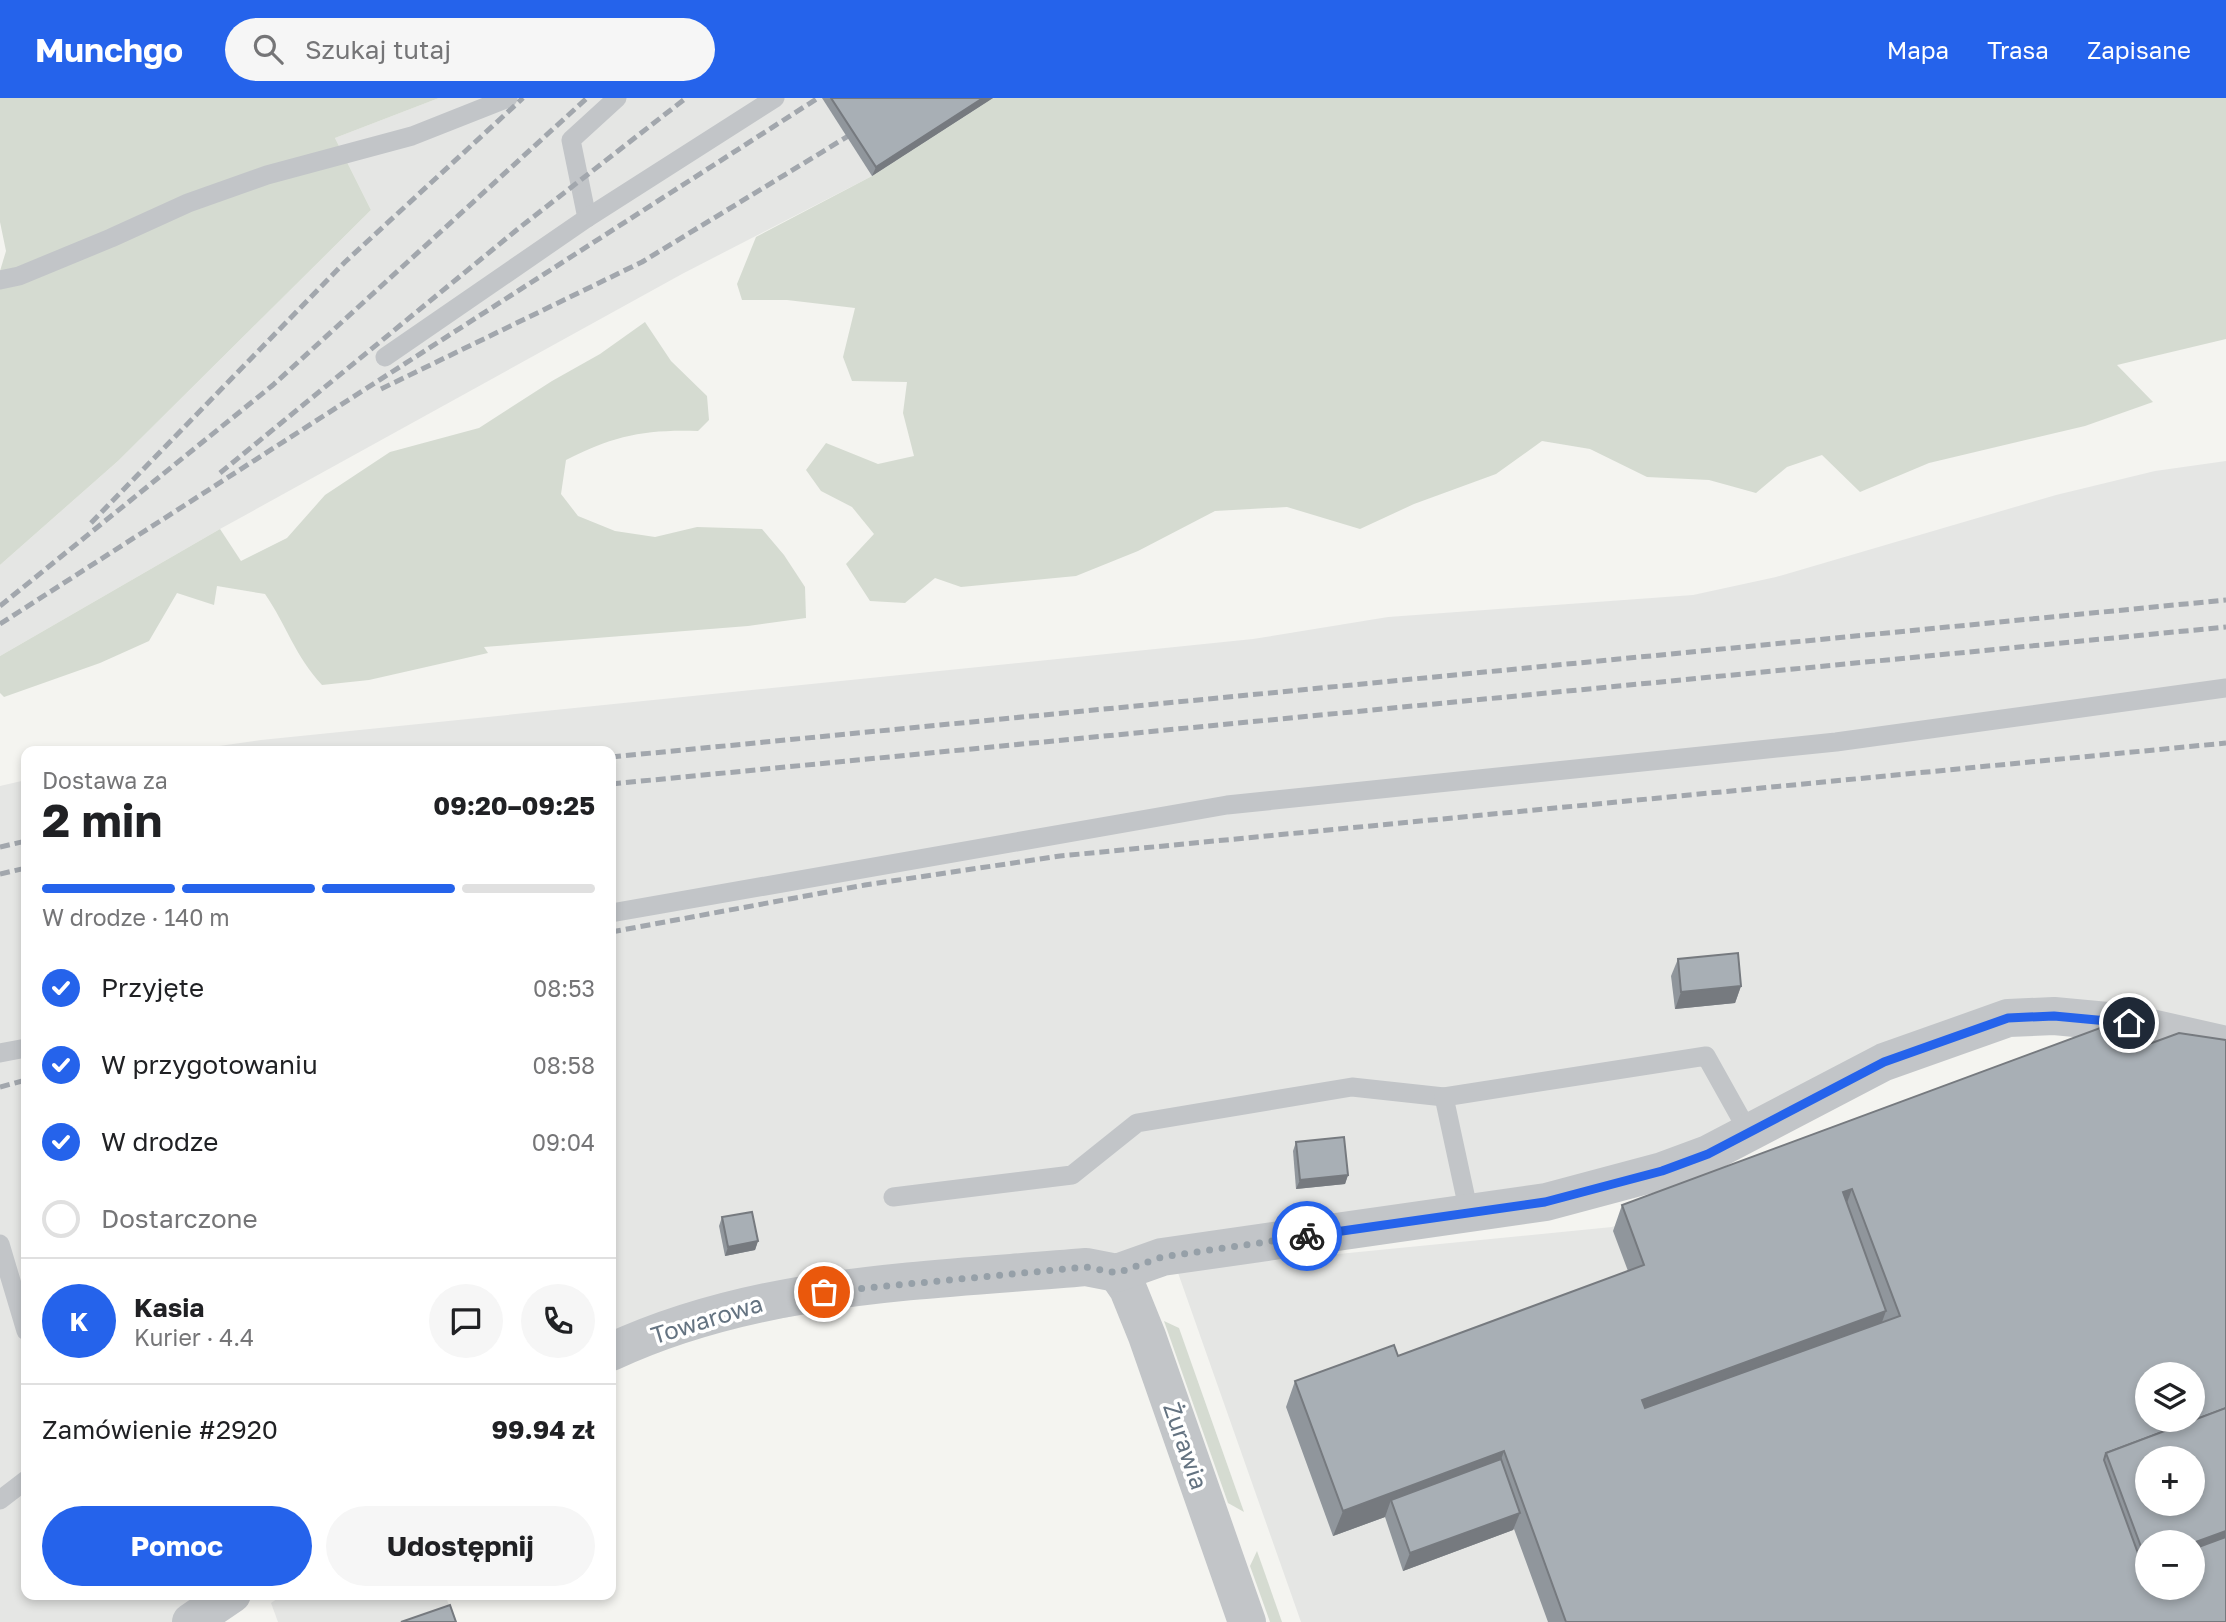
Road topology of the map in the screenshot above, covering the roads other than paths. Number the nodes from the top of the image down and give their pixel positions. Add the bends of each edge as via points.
1 (508, 98) edge
2 (617, 98) edge
3 (775, 98) edge
4 (587, 218) junction
5 (0, 280) edge
6 (385, 357) dead end
7 (2226, 688) edge
8 (616, 912) edge
9 (2226, 1045) edge
10 (21, 1049) edge
11 (0, 1054) edge
12 (1444, 1097) junction
13 (1749, 1133) junction
14 (893, 1197) dead end
15 (1469, 1213) junction
16 (0, 1244) edge
17 (1117, 1273) junction
18 (21, 1314) edge
19 (616, 1350) edge
20 (21, 1484) edge
21 (0, 1500) edge
22 (231, 1605) edge
23 (191, 1622) edge
24 (1247, 1622) edge

1 - 5 lane via 412,136 267,175 188,203
2 - 4 lane via 571,140
3 - 4 lane
4 - 6 lane
7 - 8 lane via 1836,742 1227,805
9 - 13 street, Towarowa via 2129,1023 2054,1016 2008,1018 1884,1062
10 - 11 lane
12 - 13 lane via 1706,1056
12 - 14 lane via 1352,1087 1137,1123 1072,1175
12 - 15 lane
13 - 15 street, Towarowa via 1708,1154 1594,1192
15 - 17 street, Towarowa via 1162,1257
16 - 18 lane
17 - 19 street, Towarowa via 1086,1267 780,1298 676,1327
17 - 24 street, Żurawia via 1147,1336
20 - 21 lane
22 - 23 street

